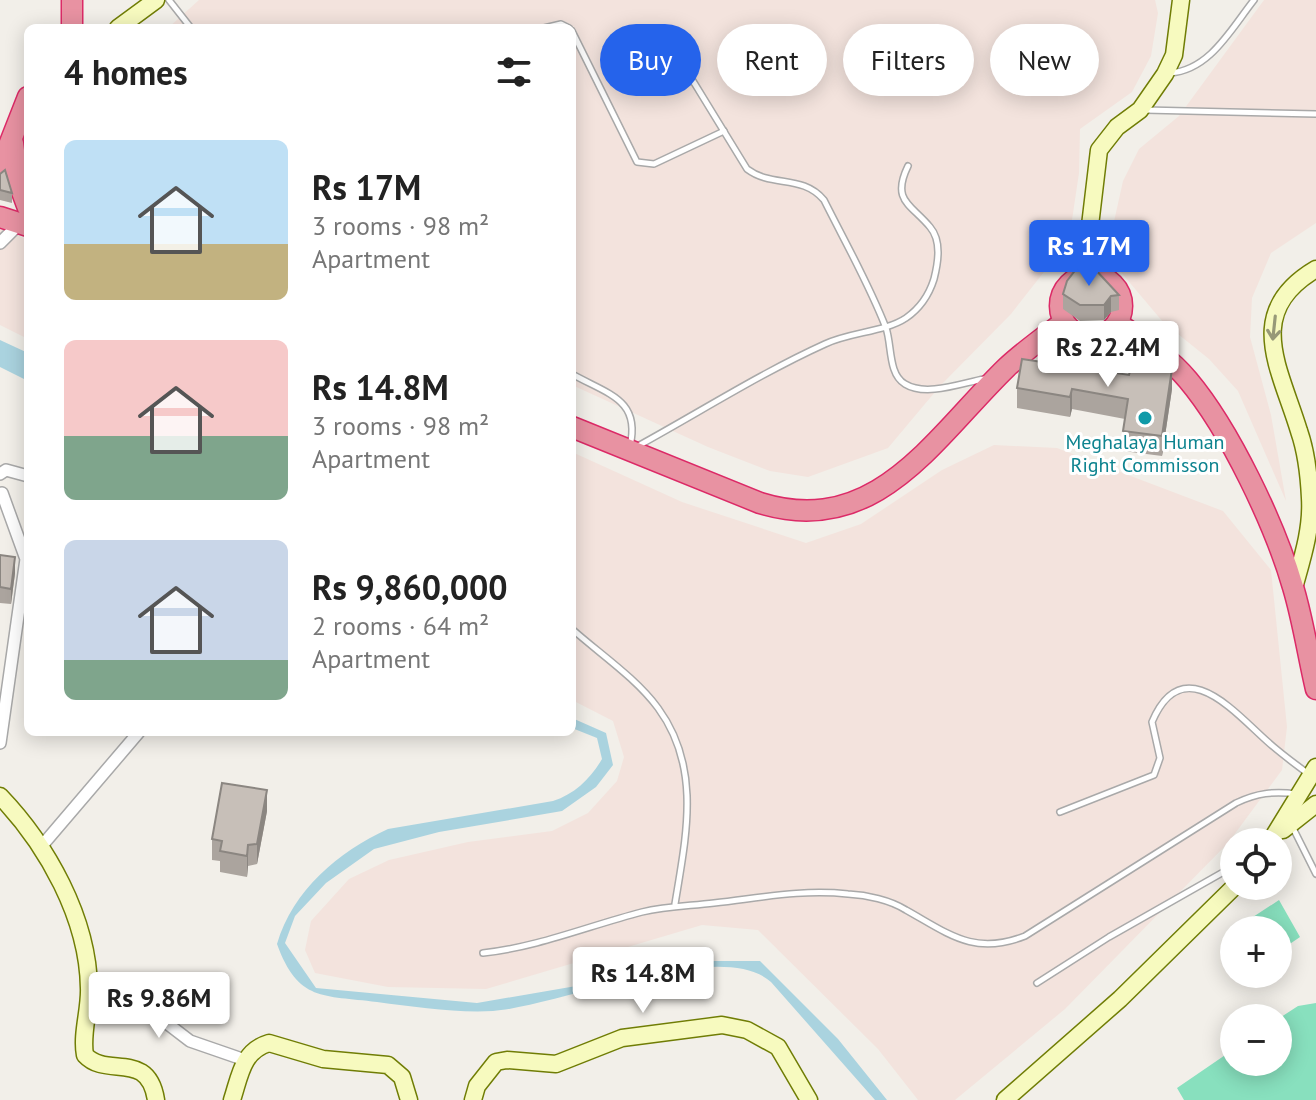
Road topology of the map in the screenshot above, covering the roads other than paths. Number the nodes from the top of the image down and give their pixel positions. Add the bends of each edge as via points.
1 (72, 0) edge
2 (156, 0) edge
3 (169, 0) edge
4 (1181, 0) edge
5 (1254, 0) edge
6 (72, 24) edge
7 (123, 24) edge
8 (188, 24) edge
9 (576, 39) edge
10 (1165, 74) junction
11 (701, 94) edge
12 (24, 107) edge
13 (1140, 110) junction
14 (1316, 114) edge
15 (724, 131) junction
16 (13, 135) junction
17 (908, 166) dead end
18 (0, 168) edge
19 (19, 219) edge
20 (0, 243) edge
21 (1316, 269) edge
22 (1084, 276) junction
23 (1064, 322) junction
24 (1117, 323) junction
25 (885, 327) junction
26 (576, 376) edge
27 (998, 377) junction
28 (576, 429) edge
29 (629, 451) junction
30 (0, 474) edge
31 (24, 475) edge
32 (1, 491) edge
33 (24, 552) edge
34 (24, 586) edge
35 (1294, 588) junction
36 (576, 633) edge
37 (0, 665) edge
38 (13, 665) junction
39 (1316, 689) edge
40 (136, 736) edge
41 (0, 743) edge
42 (1313, 771) edge
43 (1299, 794) junction
44 (0, 796) edge
45 (1316, 804) edge
46 (1060, 812) dead end
47 (1291, 824) junction
48 (1279, 828) edge
49 (1286, 828) edge
50 (40, 848) junction
51 (1220, 874) edge
52 (1316, 874) edge
53 (1221, 900) edge
54 (675, 904) junction
55 (483, 953) dead end
56 (88, 979) junction
57 (1037, 983) dead end
58 (245, 1060) junction
59 (156, 1100) edge
60 (232, 1100) edge
61 (409, 1100) edge
62 (473, 1100) edge
63 (809, 1100) edge
64 (1005, 1100) edge

1 - 6 highway
2 - 7 street
3 - 8 lane
4 - 10 street via 1175,47
5 - 10 lane via 1208,58 1185,72
9 - 15 lane via 637,162 654,164
10 - 13 street
11 - 15 lane
12 - 16 highway
13 - 14 lane
13 - 22 street via 1099,150
15 - 25 lane via 747,169 807,185 824,200
16 - 18 highway
16 - 19 highway
17 - 25 lane via 902,193 906,205 931,228 938,262 920,305
19 - 20 street
21 -> 35 street via 1286,290 1273,325 1278,373 1299,430 1310,499
22 - 23 highway via 1062,294
22 - 24 highway via 1102,278 1116,289 1122,305
23 - 24 highway via 1077,334 1095,337
23 - 27 highway
24 - 35 highway via 1189,381 1262,506
25 - 27 lane via 894,371 913,389
25 - 29 lane via 815,348
26 - 29 lane via 633,415
27 - 29 highway via 902,474 870,496 823,512 760,503
28 - 29 highway
30 - 31 street via 6,470
32 - 33 street
34 - 38 street
35 - 39 highway
36 - 54 lane via 657,706 680,742 689,786
37 - 38 street
38 - 41 street
40 - 50 street
42 - 43 street
42 - 46 lane via 1227,704 1201,689 1188,689 1163,702 1152,722 1159,768 1146,781
43 - 48 street
43 - 54 lane via 1275,791 1236,803 1025,936 1004,944 963,940 904,908 850,894 773,892 711,904
44 - 50 street
45 - 47 street
47 - 49 street
47 - 52 lane
50 - 56 street via 76,919
51 - 57 lane
53 - 64 street via 1120,999
54 - 55 lane via 521,949
56 - 58 street via 134,998 190,1041
56 - 59 street via 85,1055 92,1062 137,1069 150,1081
58 - 60 street
58 - 61 street via 250,1051 269,1043 323,1059 388,1065 402,1077
62 - 63 street via 496,1062 556,1064 622,1038 722,1025 747,1030 778,1047

